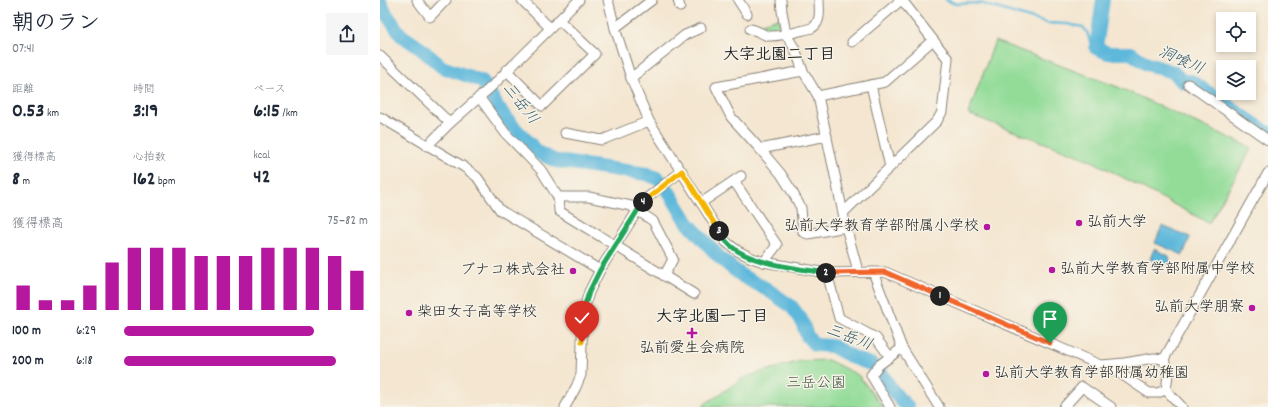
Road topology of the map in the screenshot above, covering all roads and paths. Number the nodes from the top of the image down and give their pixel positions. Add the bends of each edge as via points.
1 (417, 0) edge
2 (446, 0) edge
3 (522, 0) edge
4 (579, 0) edge
5 (608, 0) edge
6 (652, 0) edge
7 (738, 0) edge
8 (781, 0) edge
9 (819, 0) edge
10 (902, 0) edge
11 (747, 14) dead end
12 (558, 20) junction
13 (550, 28) junction
14 (615, 28) junction
15 (701, 28) dead end
16 (750, 29) dead end
17 (786, 34) junction
18 (933, 40) junction
19 (852, 42) dead end
20 (380, 56) edge
21 (506, 70) junction
22 (803, 71) junction
23 (631, 78) junction
24 (1188, 84) dead end
25 (871, 85) junction
26 (485, 92) junction
27 (818, 96) junction
28 (380, 117) edge
29 (649, 121) junction
30 (450, 123) junction
31 (565, 133) dead end
32 (827, 136) junction
33 (1268, 140) edge
34 (427, 146) junction
35 (760, 148) junction
36 (890, 166) junction
37 (682, 171) junction
38 (1268, 173) edge
39 (558, 197) junction
40 (701, 203) junction
41 (637, 210) junction
42 (844, 212) junction
43 (846, 227) junction
44 (615, 246) junction
45 (764, 262) junction
46 (600, 270) junction
47 (858, 271) junction
48 (873, 272) junction
49 (828, 273) junction
50 (664, 276) junction
51 (694, 294) dead end
52 (902, 348) junction
53 (890, 357) junction
54 (1164, 359) junction
55 (1099, 365) junction
56 (1166, 390) junction
57 (564, 407) edge
58 (890, 407) edge
59 (939, 407) edge
60 (1064, 407) edge
61 (1111, 407) edge
62 (1182, 407) edge

1 - 2 street via 430,17
3 - 13 street
4 - 12 street
5 - 14 street
6 - 14 street
7 - 11 street
8 - 17 street
9 - 17 street via 819,20 815,26
10 - 18 street
10 - 19 street
12 - 13 street
12 - 21 street via 595,54 542,106
13 - 21 street
14 - 23 street
15 - 23 street via 684,35
16 - 17 street via 766,36
17 - 22 street
18 - 25 street via 885,82
18 - 36 street via 948,59 942,112 938,121
20 - 30 street
21 - 26 street
22 - 27 street
22 - 35 street via 716,87 732,117
23 - 29 street
24 - 33 street
25 - 27 street
25 - 36 street
26 - 30 street
26 - 39 street via 506,134 541,170
27 - 32 street
28 - 34 street
29 - 31 street via 602,140
29 - 37 street
30 - 34 street
32 - 35 street
32 - 42 street
34 - 46 street via 477,177 500,210
35 - 43 street via 794,193 801,208 802,232 808,234
36 - 42 street
37 - 40 street
37 - 41 street via 644,200
38 - 54 street
39 - 41 street via 589,197 631,206
39 - 44 street via 559,211
40 - 45 street via 726,242 738,251
40 - 45 street via 737,179 777,245
41 - 44 street
41 - 50 street via 652,221 673,259
42 - 43 street
43 - 47 street
44 - 46 street
44 - 50 street
45 - 49 street
46 - 57 street via 589,292 583,313 581,375
47 - 48 street
47 - 49 street
48 - 52 street
48 - 55 street via 885,272
49 - 53 street via 840,318 876,338
50 - 51 street
52 - 53 street
52 - 59 street
53 - 58 street via 871,374
54 - 55 street
54 - 56 street via 1168,375
55 - 56 street via 1121,374 1148,393
56 - 62 street
60 - 61 street via 1082,387

